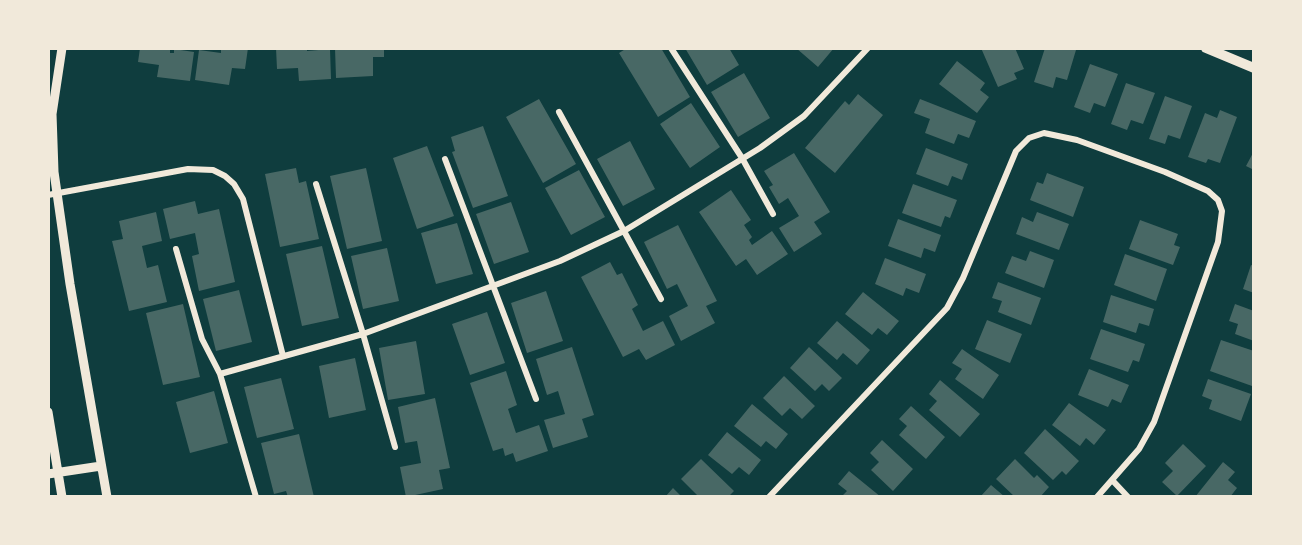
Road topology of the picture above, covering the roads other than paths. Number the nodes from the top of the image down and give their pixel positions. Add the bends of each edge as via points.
1 (62, 48) edge
2 (670, 48) edge
3 (868, 48) edge
4 (1206, 48) edge
5 (1254, 68) edge
6 (559, 112) dead end
7 (742, 158) junction
8 (446, 159) dead end
9 (316, 184) dead end
10 (53, 194) edge
11 (773, 214) dead end
12 (624, 231) junction
13 (177, 249) dead end
14 (493, 287) junction
15 (661, 299) dead end
16 (363, 334) junction
17 (283, 356) junction
18 (220, 374) junction
19 (536, 399) dead end
20 (48, 412) edge
21 (395, 447) dead end
22 (101, 466) junction
23 (53, 473) edge
24 (1113, 481) junction
25 (62, 497) edge
26 (107, 497) edge
27 (255, 497) edge
28 (769, 497) edge
29 (1097, 497) edge
30 (1128, 497) edge

1 - 10 street via 52,114
2 - 7 street
3 - 7 street via 804,116
4 - 5 main road
6 - 12 street
7 - 11 street
7 - 12 street
8 - 14 street
9 - 16 street
10 - 17 street via 188,169 213,170 225,176 243,199
10 - 22 street
12 - 14 street
12 - 15 street
13 - 18 street via 202,339
14 - 16 street
14 - 19 street
16 - 17 street
16 - 21 street
17 - 18 street
18 - 27 street
20 - 23 street
22 - 23 street
22 - 26 street
23 - 25 street
24 - 28 street via 1139,449 1154,422 1218,242 1222,211 1218,200 1208,191 1186,181 1077,140 1044,133 1029,138 1016,152 947,308
24 - 29 street
24 - 30 street

